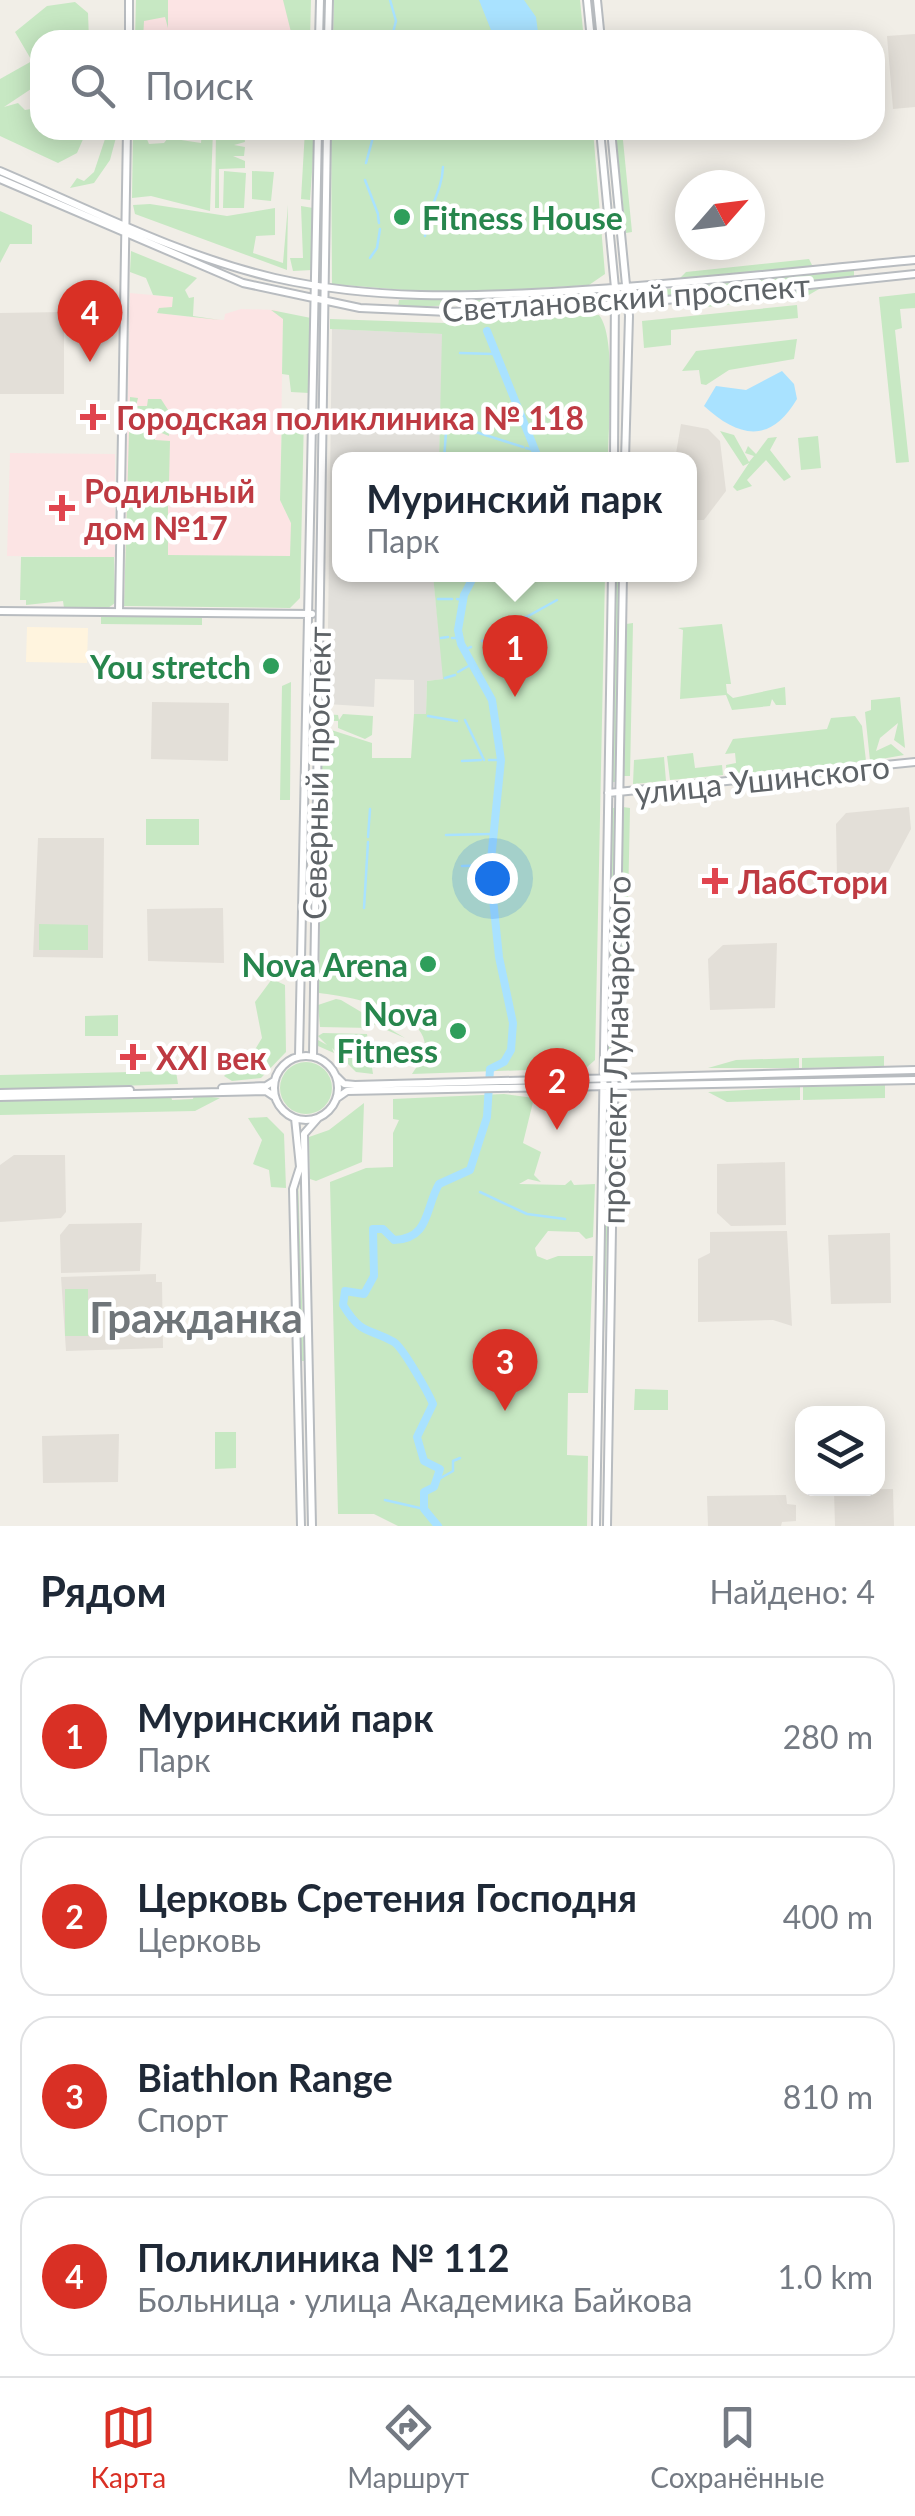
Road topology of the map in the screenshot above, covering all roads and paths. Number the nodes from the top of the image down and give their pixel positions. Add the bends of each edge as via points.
1 (129, 0) edge
2 (320, 0) edge
3 (329, 0) edge
4 (586, 0) edge
5 (597, 0) edge
6 (129, 30) edge
7 (320, 30) edge
8 (328, 30) edge
9 (590, 30) edge
10 (601, 30) edge
11 (127, 140) edge
12 (318, 140) edge
13 (327, 140) edge
14 (601, 140) edge
15 (612, 140) edge
16 (0, 171) edge
17 (0, 179) edge
18 (125, 229) junction
19 (915, 260) edge
20 (915, 274) edge
21 (320, 287) junction
22 (615, 288) junction
23 (627, 288) junction
24 (392, 296) junction
25 (320, 302) junction
26 (615, 304) junction
27 (628, 304) junction
28 (391, 310) junction
29 (614, 452) edge
30 (625, 452) edge
31 (612, 582) edge
32 (623, 582) edge
33 (0, 611) edge
34 (120, 612) junction
35 (314, 614) junction
36 (915, 762) edge
37 (608, 794) junction
38 (619, 794) junction
39 (300, 1056) junction
40 (313, 1056) junction
41 (915, 1070) edge
42 (603, 1075) junction
43 (616, 1075) junction
44 (337, 1077) junction
45 (915, 1080) edge
46 (274, 1081) junction
47 (502, 1084) junction
48 (476, 1085) junction
49 (602, 1088) junction
50 (616, 1088) junction
51 (0, 1095) edge
52 (275, 1097) junction
53 (337, 1098) junction
54 (295, 1118) junction
55 (318, 1118) junction
56 (598, 1401) junction
57 (609, 1401) junction
58 (301, 1526) edge
59 (312, 1526) edge
60 (596, 1526) edge
61 (607, 1526) edge

1 - 6 main road
2 - 7 main road
3 - 8 main road
4 - 9 main road
5 - 10 main road
11 - 18 main road
12 - 21 main road, Северный проспект
13 - 21 main road, Северный проспект
14 - 22 main road
15 - 23 main road
16 - 18 main road, Светлановский проспект
17 - 18 main road, Светлановский проспект
18 - 21 main road, Светлановский проспект
18 - 25 main road, Светлановский проспект via 243,283
18 - 34 main road
19 - 23 main road, Светлановский проспект
20 - 27 main road, Светлановский проспект
21 - 24 main road, Светлановский проспект
21 - 25 main road, Северный проспект
22 - 23 main road, Светлановский проспект
22 - 24 main road, Светлановский проспект
22 - 26 main road
23 - 27 main road
24 - 28 main road
25 - 28 main road, Светлановский проспект
25 - 35 main road, Северный проспект
26 - 27 main road, Светлановский проспект
26 - 28 main road, Светлановский проспект
26 - 29 main road
27 - 30 main road
31 - 37 main road, проспект Луначарского
32 - 38 main road, проспект Луначарского
33 - 34 main road
34 - 35 main road
35 - 39 main road, Северный проспект
35 - 40 main road, Северный проспект
36 - 38 main road, улица Ушинского
37 - 38 main road, улица Ушинского
37 - 42 main road, проспект Луначарского
38 - 43 main road, проспект Луначарского
39 - 40 main road
39 - 46 main road via 283,1064
40 - 44 main road
41 - 43 main road
42 - 43 main road
42 - 47 main road
42 - 49 main road, проспект Луначарского
43 - 50 main road, проспект Луначарского
44 - 48 main road via 346,1085
44 - 53 main road
45 - 50 main road
46 - 51 main road
46 - 52 main road
47 - 48 main road
47 - 49 main road
48 - 53 main road via 347,1092
49 - 50 main road
49 - 56 main road, проспект Луначарского
50 - 57 main road, проспект Луначарского
51 - 52 main road via 266,1091
52 - 54 main road
53 - 55 main road
54 - 55 main road
54 - 58 main road
55 - 59 main road via 304,1134
56 - 57 main road
56 - 60 main road, проспект Луначарского
57 - 61 main road, проспект Луначарского

